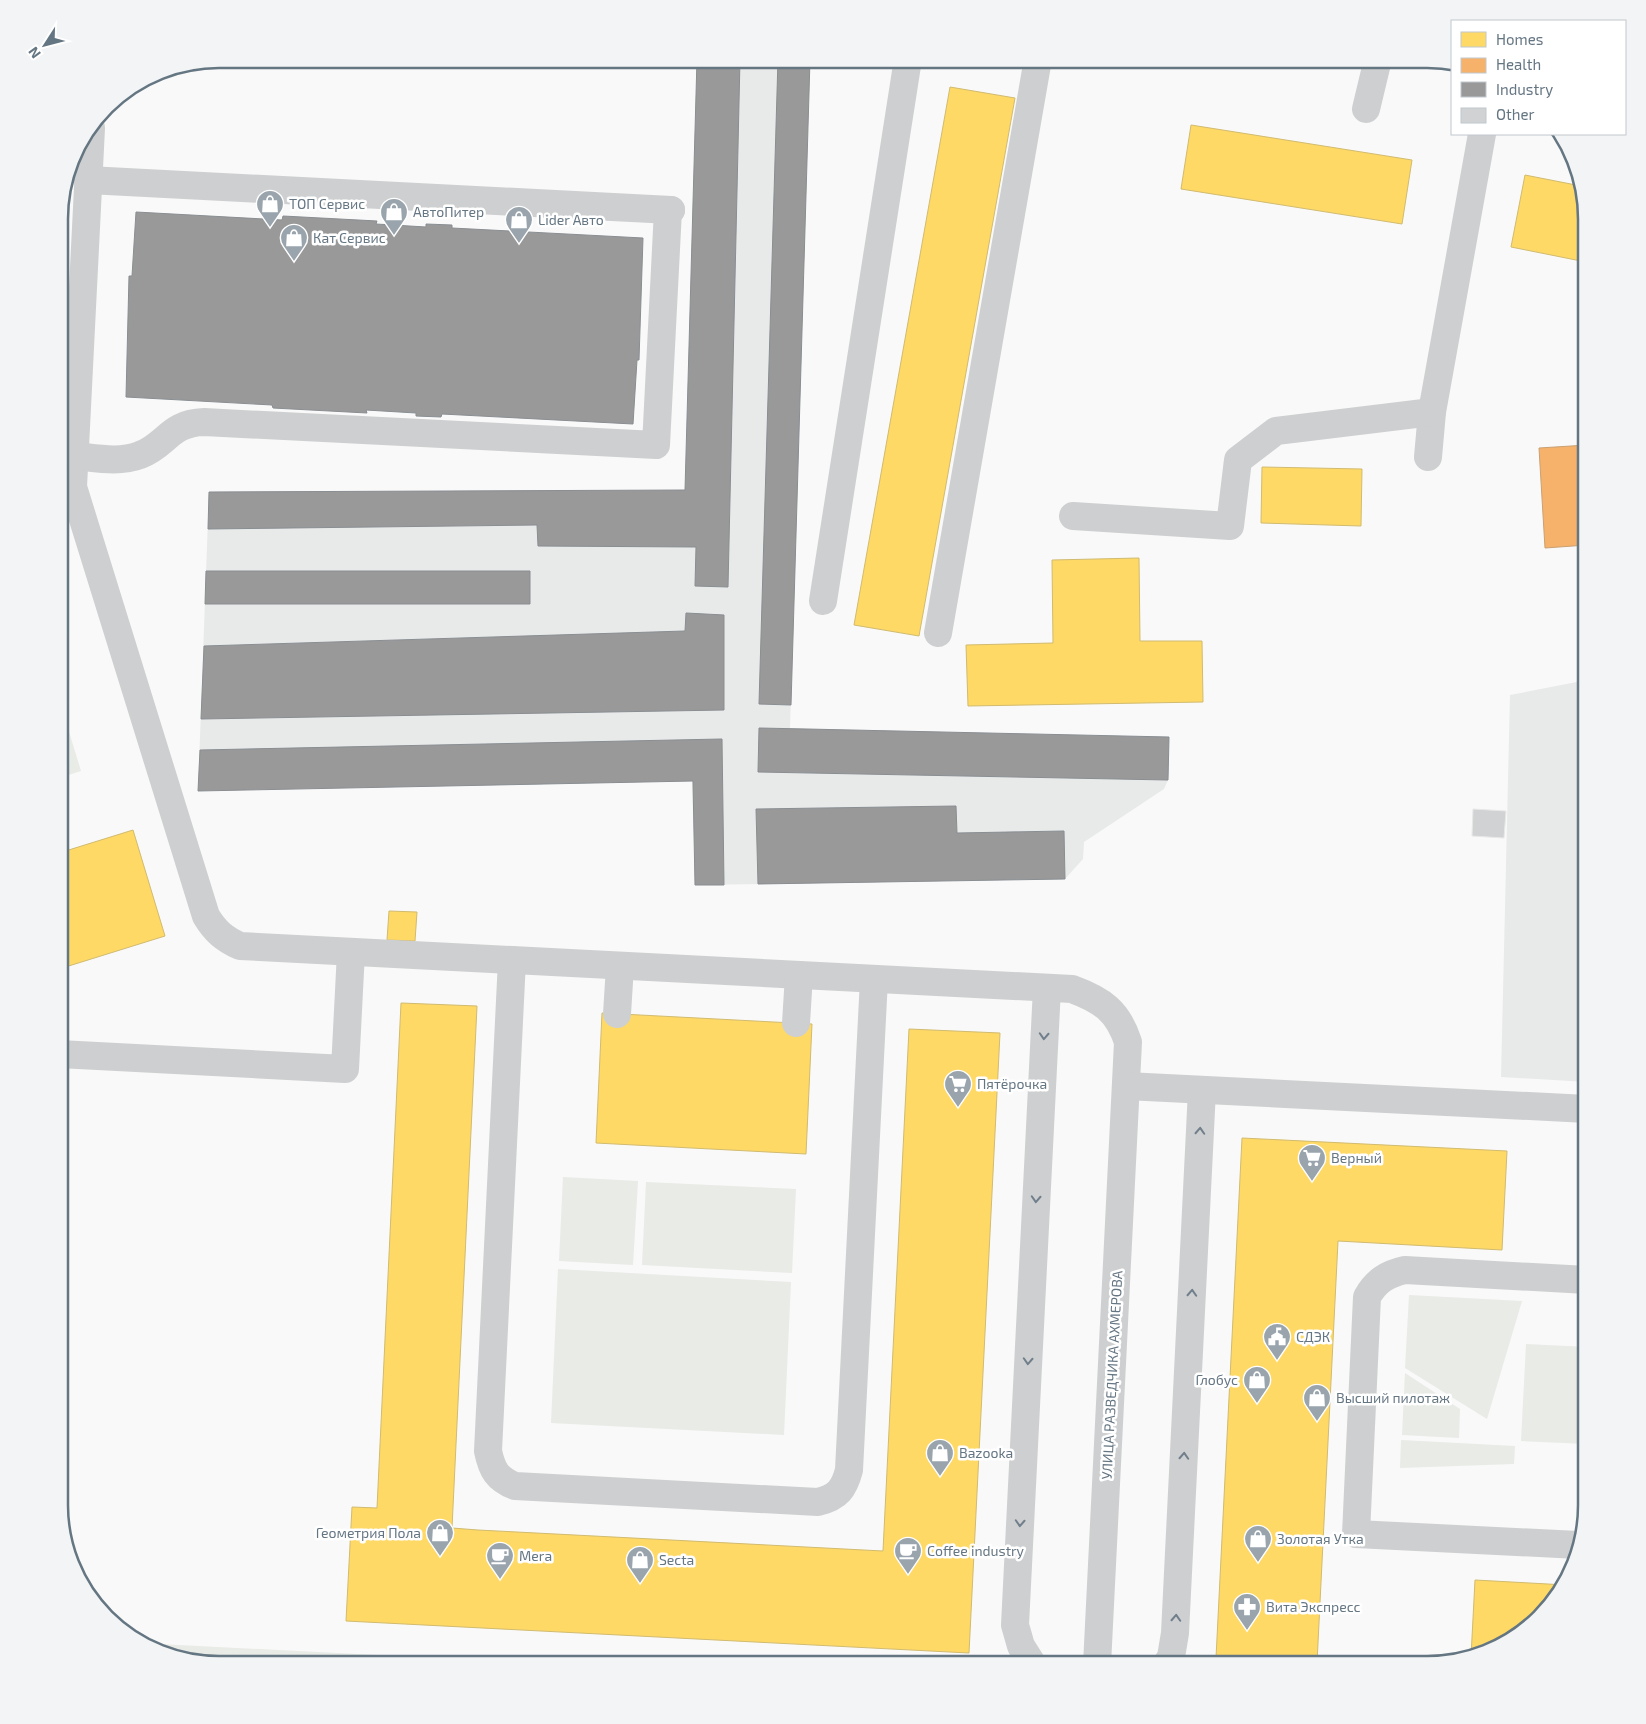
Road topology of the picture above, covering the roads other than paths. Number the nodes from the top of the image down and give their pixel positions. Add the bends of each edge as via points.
1 (907, 68) edge
2 (1036, 68) edge
3 (1376, 68) edge
4 (1366, 109) dead end
5 (1482, 135) edge
6 (90, 141) edge
7 (88, 180) junction
8 (71, 303) edge
9 (1432, 412) junction
10 (75, 456) junction
11 (1428, 457) dead end
12 (68, 482) edge
13 (68, 495) edge
14 (1072, 516) dead end
15 (823, 601) dead end
16 (938, 633) dead end
17 (351, 952) junction
18 (512, 960) junction
19 (620, 966) junction
20 (799, 975) junction
21 (874, 979) junction
22 (1047, 988) junction
23 (617, 1014) dead end
24 (796, 1023) dead end
25 (68, 1054) edge
26 (1126, 1086) junction
27 (1202, 1090) junction
28 (1579, 1109) edge
29 (1579, 1280) edge
30 (1573, 1545) edge
31 (1028, 1657) edge
32 (1097, 1657) edge
33 (1171, 1657) edge

1 - 15 street
2 - 16 street
3 - 4 street
5 - 9 street
6 - 7 street
7 - 8 street
7 - 10 street via 670,210 656,445 204,422 179,428 152,449 134,457
8 - 10 street
9 - 11 street
9 - 14 street via 1276,431 1238,460 1230,526
10 - 12 street
13 - 17 street, УЛИЦА РАЗВЕДЧИКА АХМЕРОВА via 206,916 215,930 240,946
17 - 18 street, УЛИЦА РАЗВЕДЧИКА АХМЕРОВА
17 - 25 street via 345,1069
18 - 19 street, УЛИЦА РАЗВЕДЧИКА АХМЕРОВА
18 - 21 street via 488,1451 496,1474 515,1486 576,1490 818,1502 829,1499 845,1484 849,1470
19 - 20 street, УЛИЦА РАЗВЕДЧИКА АХМЕРОВА
19 - 23 street
20 - 21 street, УЛИЦА РАЗВЕДЧИКА АХМЕРОВА
20 - 24 street
21 - 22 street, УЛИЦА РАЗВЕДЧИКА АХМЕРОВА
22 - 26 street, УЛИЦА РАЗВЕДЧИКА АХМЕРОВА via 1072,989 1092,996 1115,1015 1128,1042
22 -> 31 street via 1015,1625
26 - 27 street
26 - 32 street, УЛИЦА РАЗВЕДЧИКА АХМЕРОВА
27 - 28 street
33 -> 27 street via 1175,1633
29 - 30 street via 1405,1270 1380,1280 1367,1297 1356,1534

